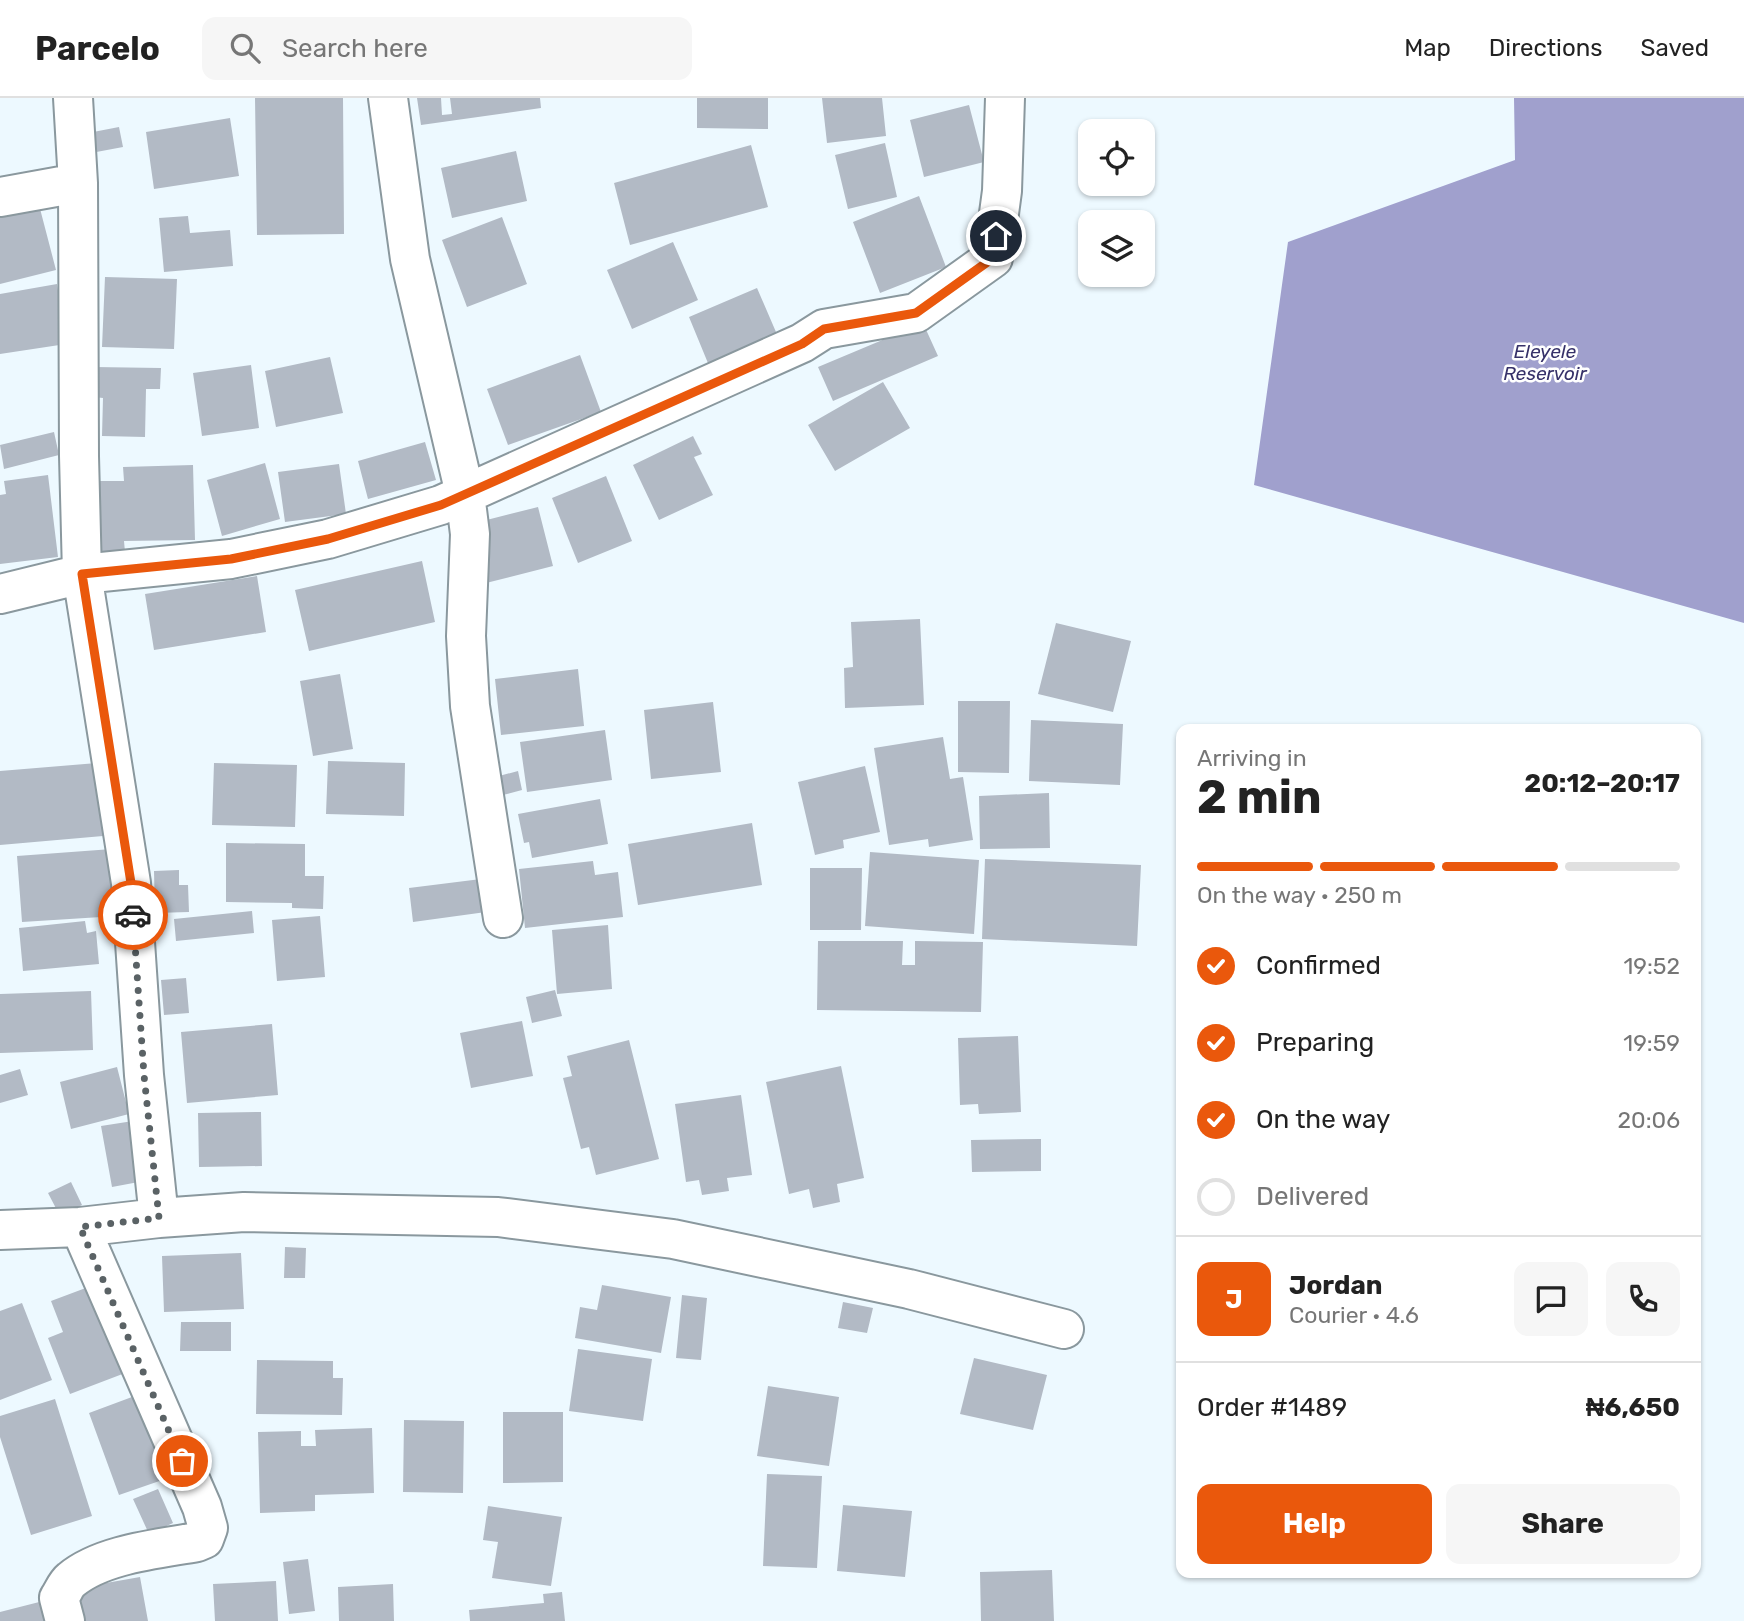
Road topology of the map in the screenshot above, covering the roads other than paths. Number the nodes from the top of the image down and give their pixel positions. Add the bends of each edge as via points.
1 (73, 98) edge
2 (388, 98) edge
3 (1005, 98) edge
4 (78, 183) junction
5 (0, 197) edge
6 (465, 494) junction
7 (82, 574) junction
8 (0, 594) edge
9 (503, 918) dead end
10 (159, 1218) junction
11 (80, 1227) junction
12 (0, 1230) edge
13 (1064, 1329) dead end
14 (65, 1621) edge

1 - 4 street
2 - 6 street via 410,259
3 - 6 street via 1002,191 993,258 916,313 824,329 802,344
4 - 5 street
4 - 7 street
6 - 7 street via 316,542 231,559
6 - 9 street via 470,534 466,636 470,706
7 - 8 street
7 - 10 street via 131,883
10 - 11 street
10 - 13 street via 244,1212 498,1217 673,1239 908,1289
11 - 12 street
11 - 14 street via 208,1528 204,1539 197,1542 86,1569 68,1581 59,1598

